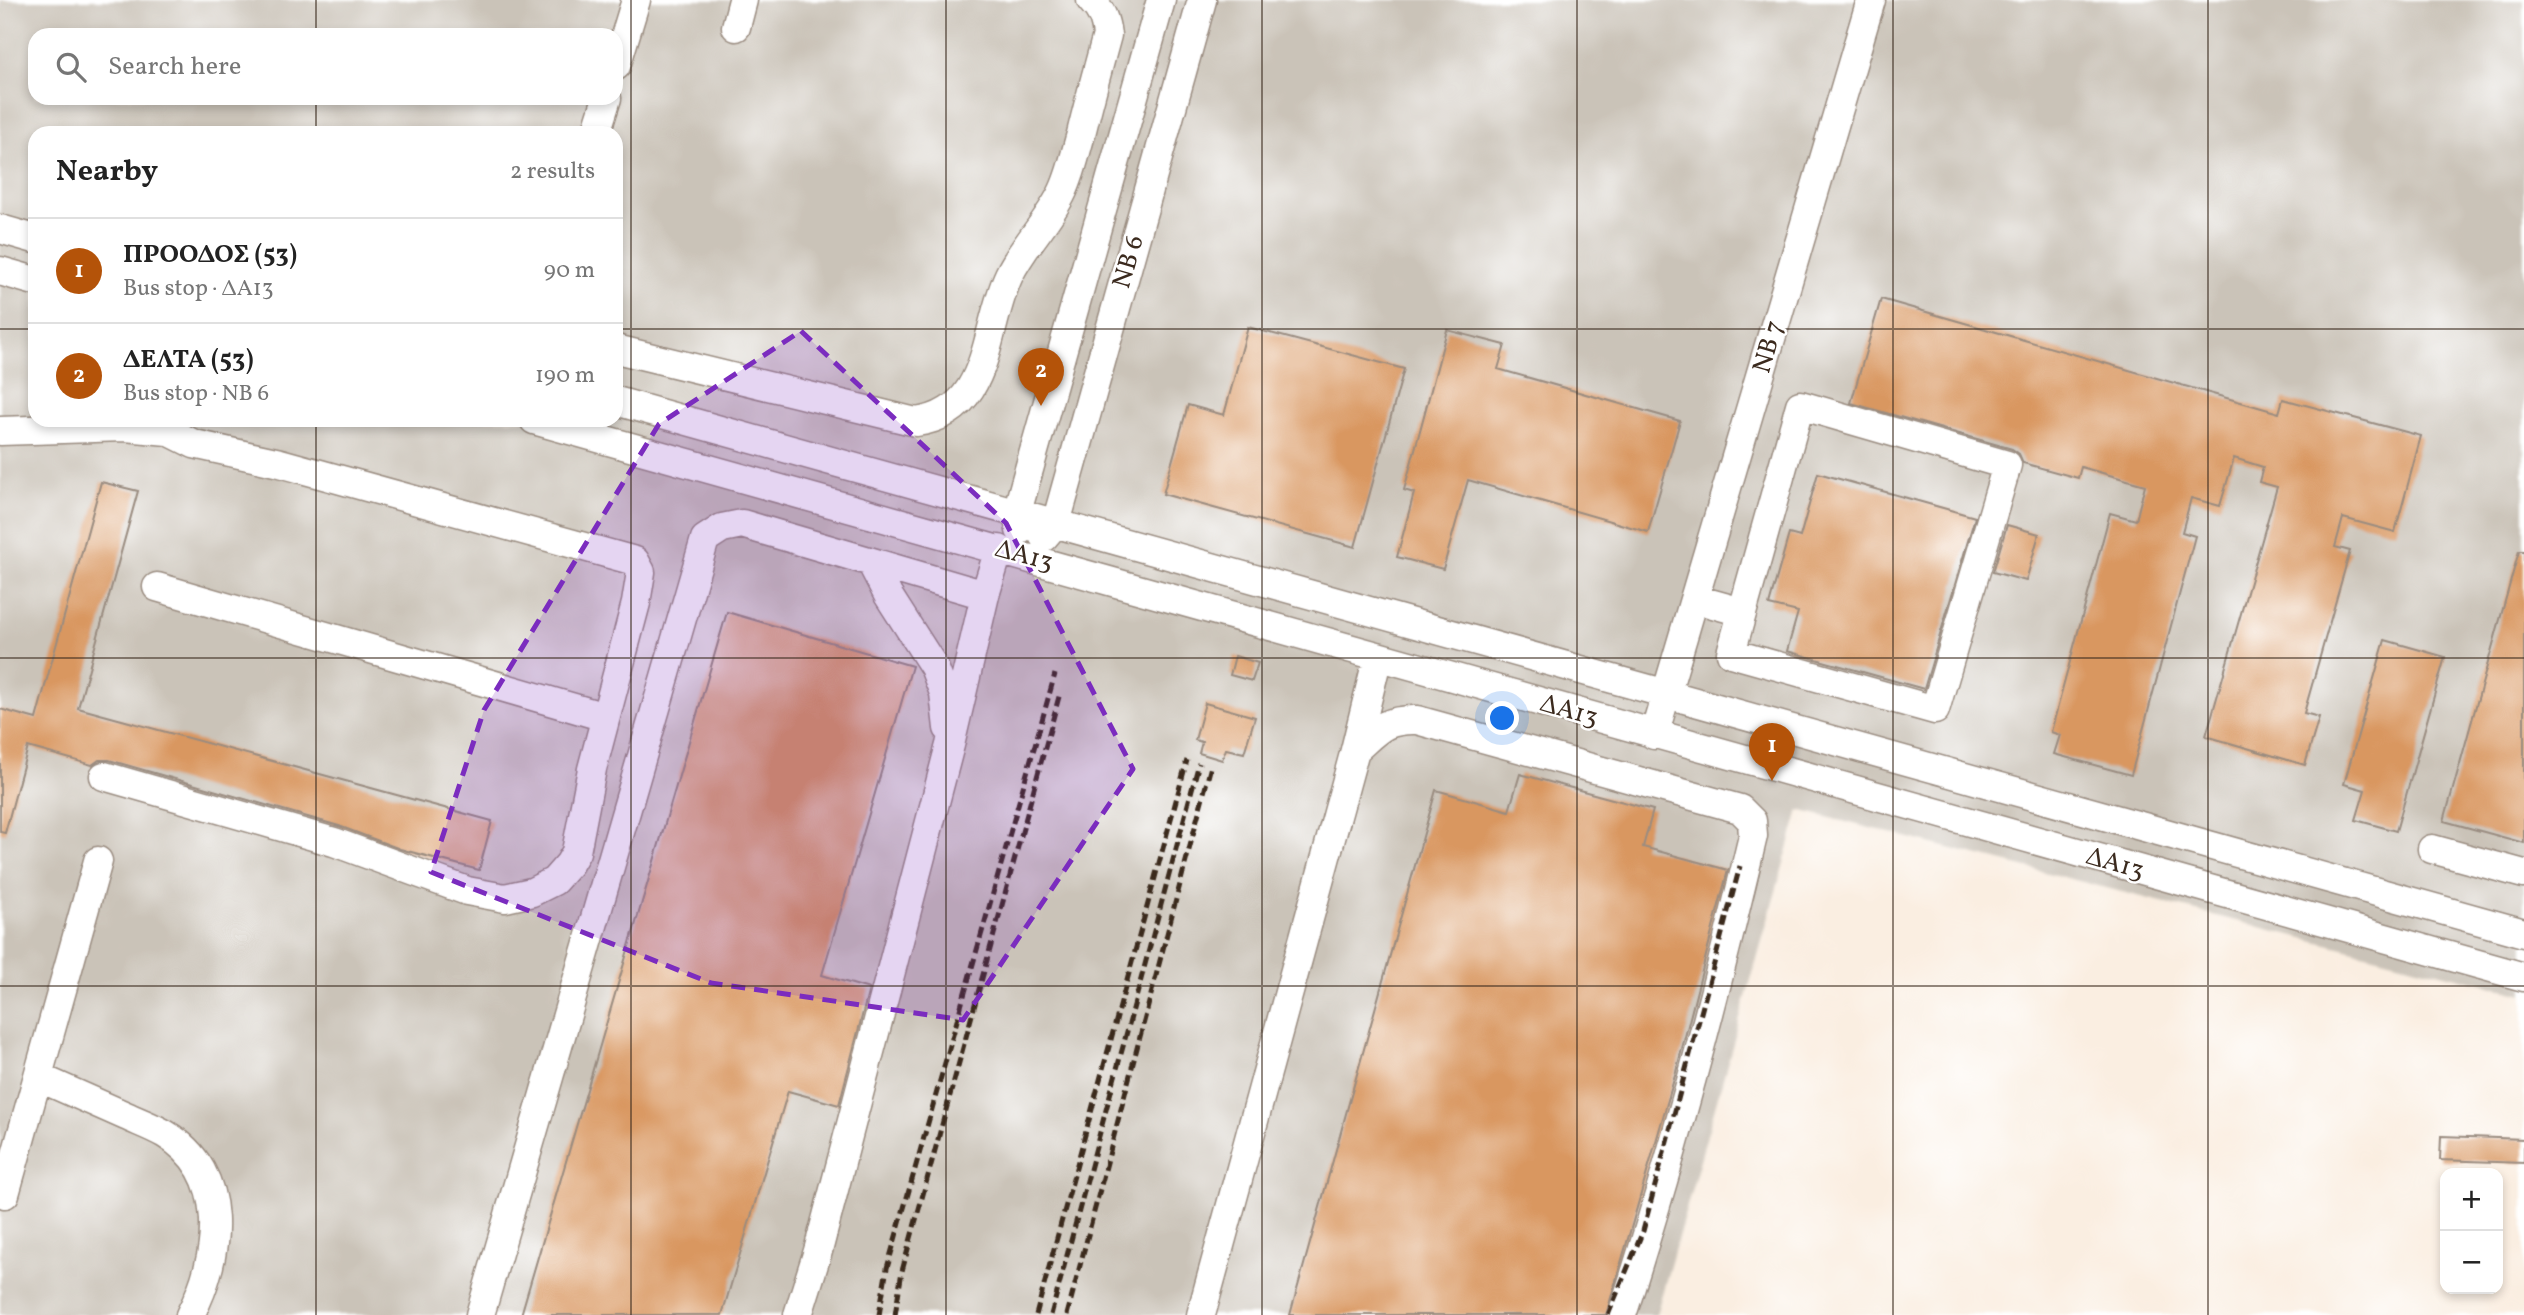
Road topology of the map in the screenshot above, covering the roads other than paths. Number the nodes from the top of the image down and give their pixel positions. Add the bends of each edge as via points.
1 (636, 0) edge
2 (743, 0) edge
3 (1091, 0) edge
4 (1161, 0) edge
5 (1202, 0) edge
6 (1871, 0) edge
7 (736, 27) dead end
8 (623, 43) edge
9 (605, 105) edge
10 (598, 126) edge
11 (0, 229) edge
12 (28, 237) edge
13 (0, 271) edge
14 (28, 279) edge
15 (623, 351) edge
16 (623, 403) edge
17 (559, 427) edge
18 (0, 431) edge
19 (1017, 512) junction
20 (1056, 523) junction
21 (1012, 553) junction
22 (871, 562) junction
23 (157, 587) dead end
24 (985, 595) junction
25 (1696, 598) junction
26 (1742, 612) junction
27 (1378, 656) junction
28 (1665, 694) junction
29 (605, 717) junction
30 (1654, 735) junction
31 (950, 745) junction
32 (1355, 750) junction
33 (104, 776) dead end
34 (2432, 849) dead end
35 (98, 861) dead end
36 (2524, 874) edge
37 (2524, 933) edge
38 (2524, 977) edge
39 (38, 1077) junction
40 (5, 1194) dead end
41 (190, 1315) edge
42 (480, 1315) edge
43 (798, 1315) edge
44 (1200, 1315) edge
45 (1622, 1315) edge

1 - 8 street
2 - 7 street
3 - 15 street via 1105,20 1107,36 1072,166 1044,226 1020,253 1007,278 980,371 952,410 916,422
4 - 19 street, ΝΒ 6
5 - 20 street, ΝΒ 6
6 - 25 street, ΝΒ 7
9 - 10 street
11 - 12 street
13 - 14 street
16 - 19 street, ΔΑ13
17 - 21 street, ΔΑ13
18 - 29 street via 168,430 194,444 635,561 641,572 636,603
19 - 20 street, ΔΑ13
19 - 21 street
20 - 21 street
20 - 28 street, ΔΑ13
21 - 24 street
21 - 27 street, ΔΑ13
22 - 24 street
22 - 31 street via 934,667 944,693
22 - 42 street via 742,524 722,528 705,539
23 - 29 street
24 - 31 street
25 - 26 street
25 - 28 street, ΝΒ 7
26 - 26 street via 1800,405 2007,466 1935,710 1731,653
27 - 30 street, ΔΑ13
27 - 32 street
28 - 30 street, ΝΒ 7
28 - 37 street, ΔΑ13
29 - 33 street via 573,858 554,881 505,898 467,891 334,842
30 - 38 street, ΔΑ13
31 - 43 street
32 - 44 street
32 - 45 street via 1384,725 1398,719 1417,720 1740,809 1752,821 1753,836 1731,929 1654,1215
34 - 36 street
35 - 39 street
39 - 40 street
39 - 41 street via 165,1134 188,1152 206,1180 215,1217 211,1258

